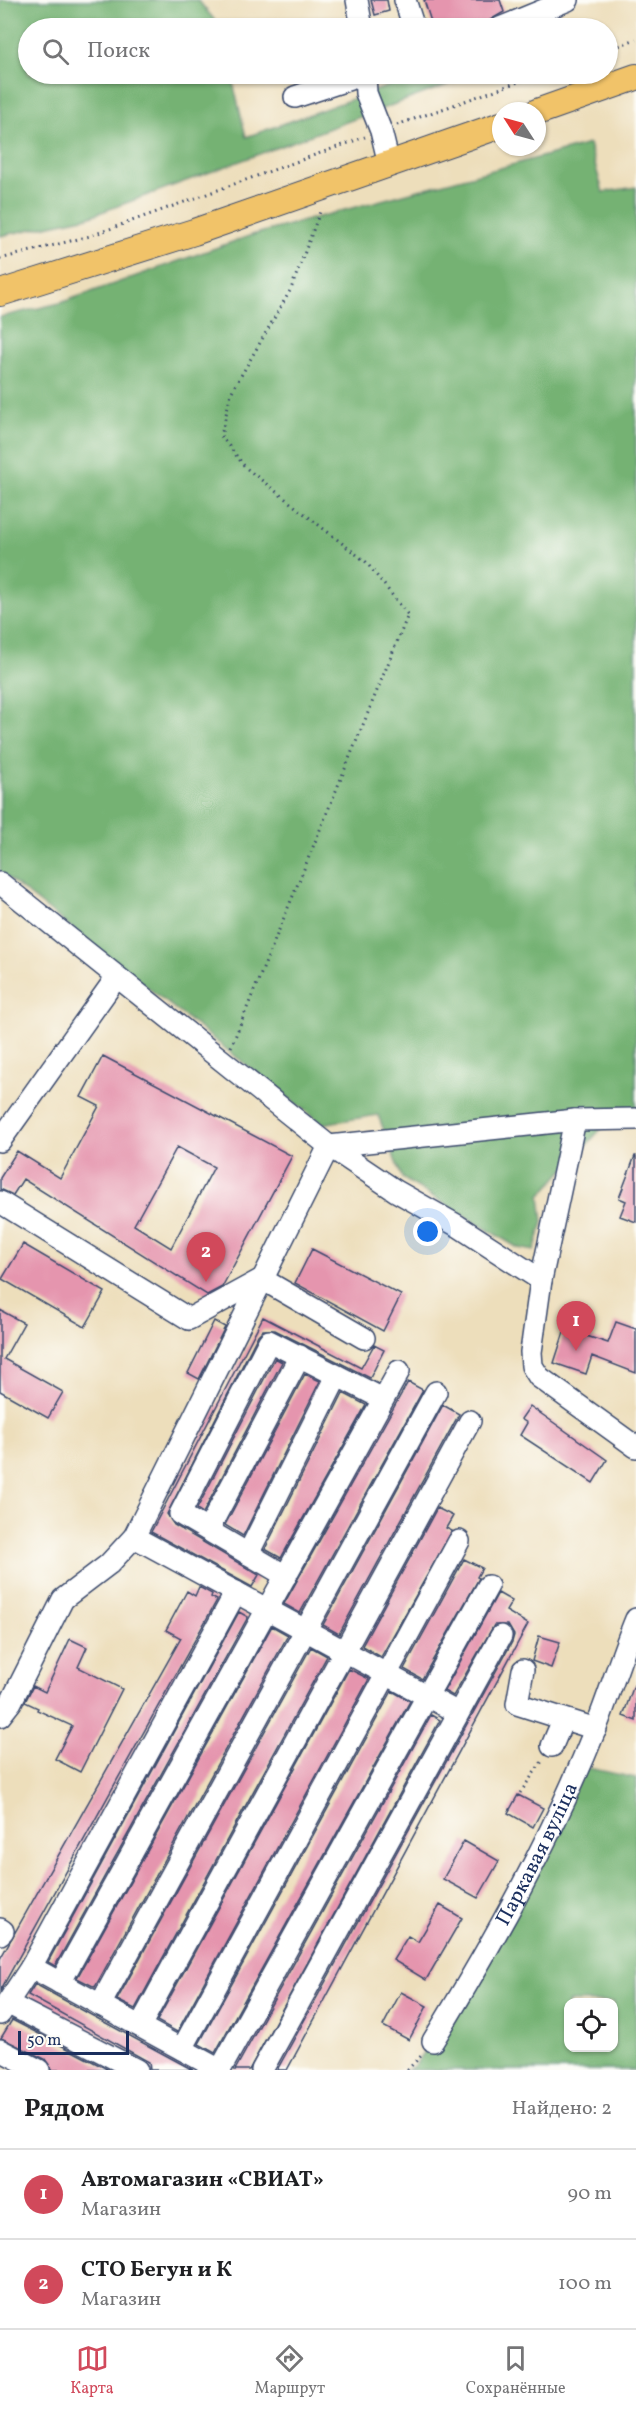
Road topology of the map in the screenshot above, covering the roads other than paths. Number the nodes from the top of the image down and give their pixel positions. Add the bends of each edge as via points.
1 (357, 0) edge
2 (405, 0) edge
3 (568, 0) edge
4 (532, 6) edge
5 (360, 18) edge
6 (411, 18) edge
7 (515, 18) edge
8 (636, 77) edge
9 (618, 83) edge
10 (335, 84) edge
11 (366, 84) edge
12 (616, 84) edge
13 (295, 97) dead end
14 (546, 109) edge
15 (492, 128) edge
16 (389, 164) junction
17 (0, 293) edge
18 (0, 883) edge
19 (116, 978) junction
20 (636, 1119) edge
21 (575, 1120) junction
22 (0, 1141) edge
23 (329, 1146) junction
24 (0, 1202) edge
25 (262, 1279) junction
26 (541, 1280) junction
27 (364, 1338) dead end
28 (300, 1356) junction
29 (399, 1371) dead end
30 (337, 1376) junction
31 (436, 1392) dead end
32 (383, 1399) junction
33 (470, 1421) dead end
34 (636, 1447) edge
35 (207, 1530) junction
36 (134, 1537) junction
37 (459, 1540) dead end
38 (248, 1554) junction
39 (286, 1576) junction
40 (488, 1586) dead end
41 (236, 1592) junction
42 (267, 1609) junction
43 (636, 1619) edge
44 (305, 1630) junction
45 (501, 1636) dead end
46 (345, 1651) junction
47 (523, 1670) dead end
48 (386, 1674) junction
49 (427, 1696) junction
50 (458, 1713) junction
51 (0, 1716) edge
52 (563, 1720) junction
53 (596, 1729) junction
54 (552, 1746) road end
55 (0, 1929) edge
56 (0, 1934) edge
57 (31, 1967) junction
58 (60, 1983) junction
59 (100, 2005) junction
60 (4, 2009) edge
61 (140, 2026) junction
62 (433, 2041) road end
63 (182, 2049) junction
64 (0, 2050) edge
65 (39, 2070) edge
66 (136, 2070) edge
67 (220, 2070) edge
68 (262, 2070) edge

1 - 5 street
2 - 6 street
3 - 4 street
4 - 7 street
8 - 9 main road
10 - 13 street
11 - 16 street
12 - 14 main road
15 - 16 main road
16 - 17 main road via 194,232
18 - 19 street
19 - 22 street
19 - 23 street
20 - 21 street
21 - 23 street
21 - 26 street
23 - 25 street
23 - 26 street
24 - 25 street via 189,1319
25 - 27 street
25 - 36 street
26 - 34 street via 531,1352 538,1377
28 - 30 street
28 - 35 street
28 - 35 street via 269,1341 180,1514
29 - 32 street
30 - 32 street
30 - 38 street
31 - 44 street
32 - 39 street
33 - 46 street
35 - 38 street
36 - 41 street
36 - 51 street via 109,1564 63,1599 11,1702
37 - 48 street
38 - 39 street
39 - 42 street
40 - 49 street
41 - 42 street
41 - 57 street
42 - 44 street
42 - 58 street
43 - 53 street, Паркавая вуліца
44 - 46 street
44 - 59 street
45 - 50 street
46 - 48 street
46 - 61 street
47 - 52 street via 517,1704
48 - 49 street
48 - 63 street
49 - 50 street
49 - 67 street
50 - 68 street
52 - 53 street
52 - 54 street
53 - 62 street, Паркавая вуліца via 554,1823 488,1950
55 - 56 street
57 - 58 street
57 - 60 street
58 - 59 street
59 - 61 street
60 - 66 street
61 - 63 street
63 - 67 street
64 - 65 street

